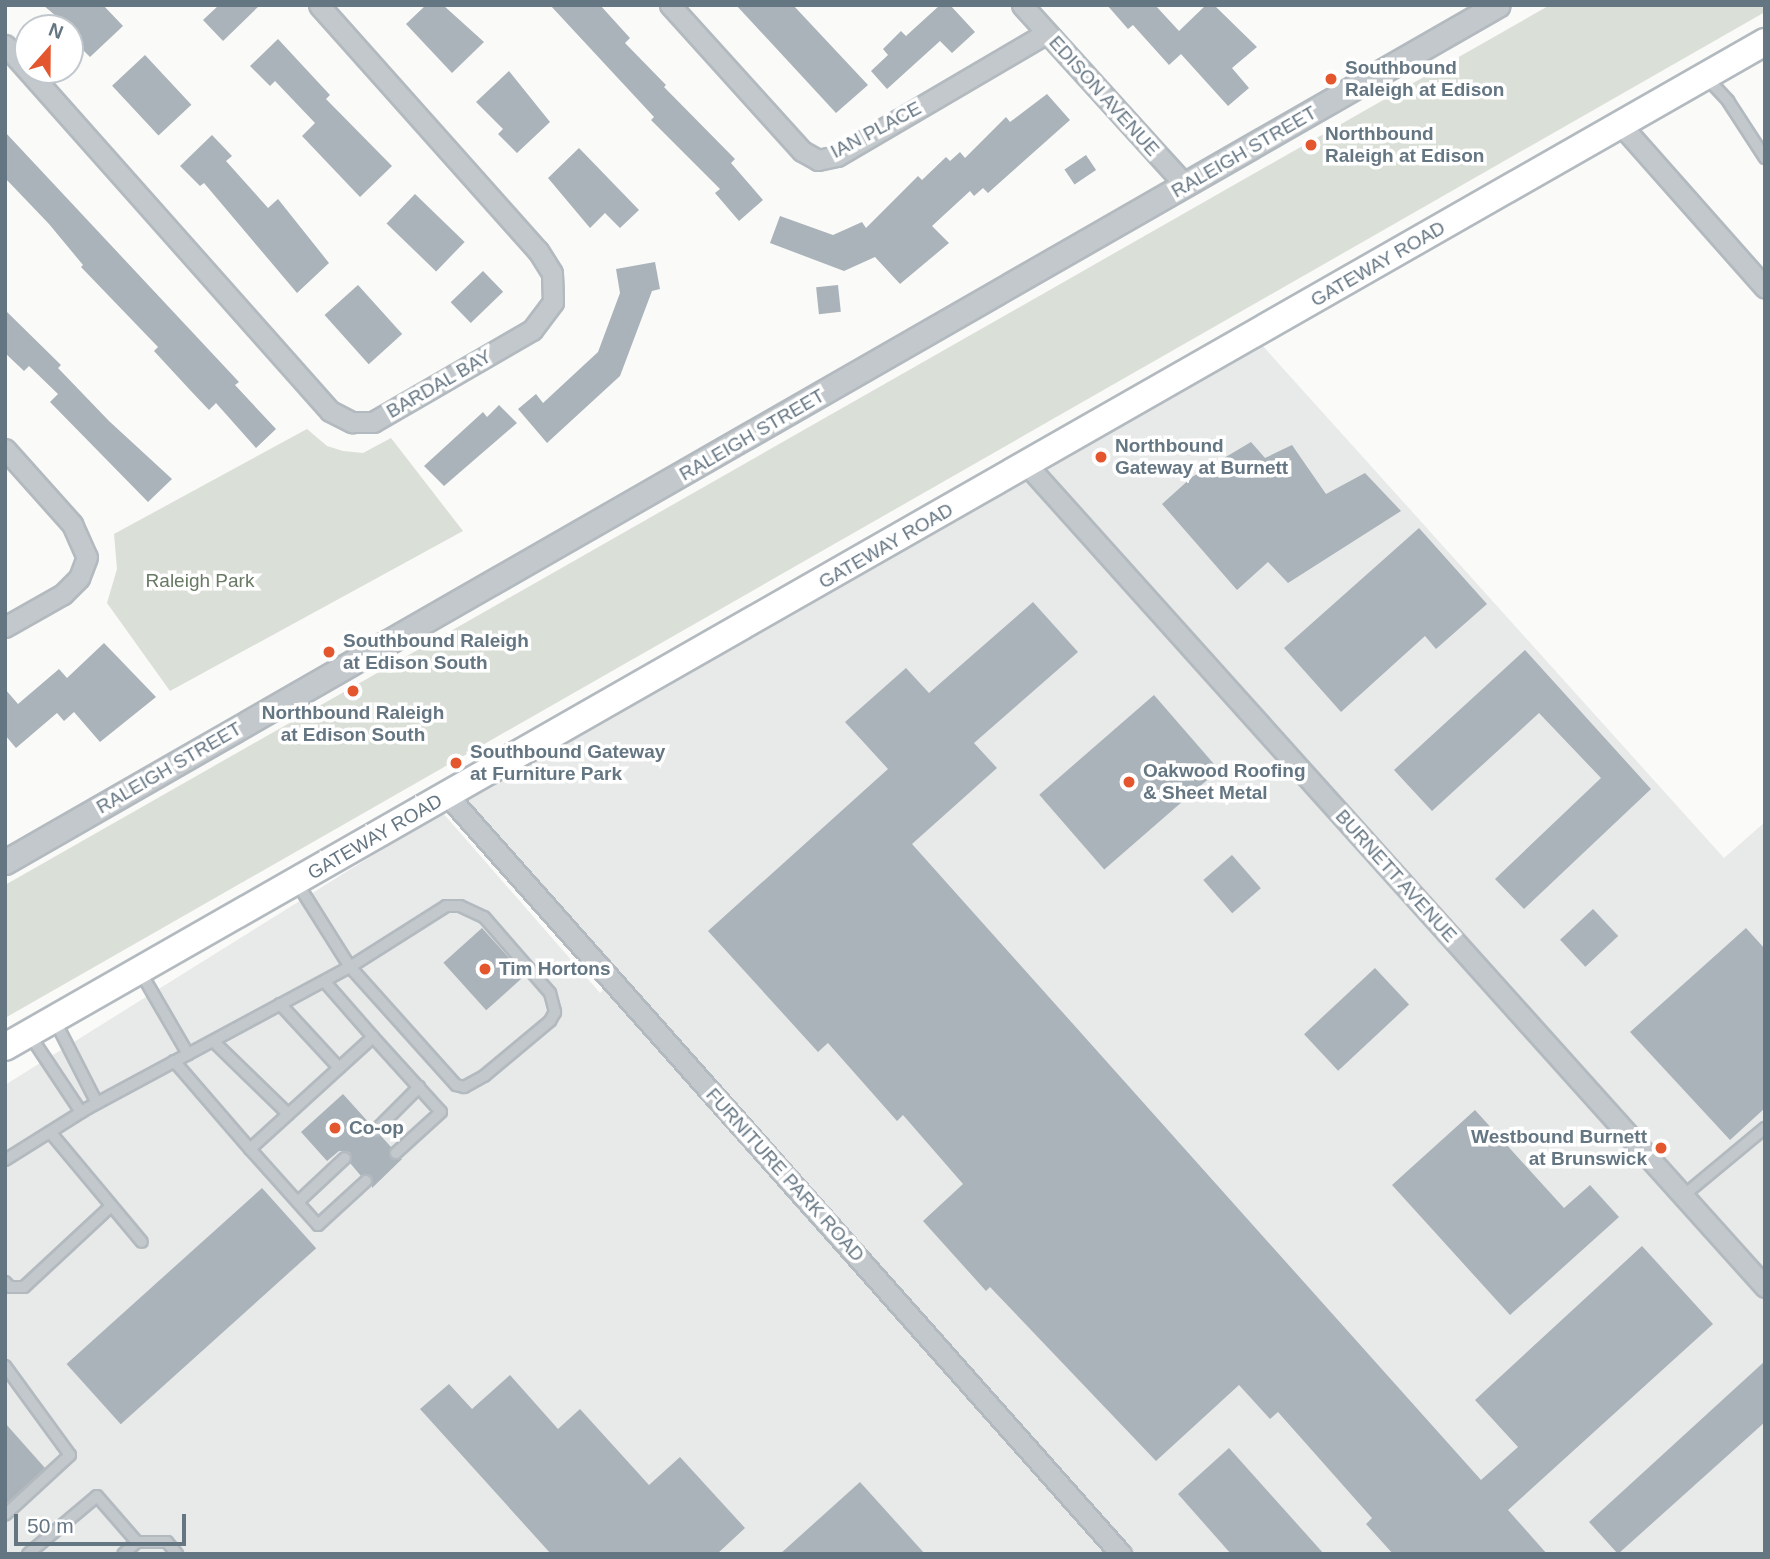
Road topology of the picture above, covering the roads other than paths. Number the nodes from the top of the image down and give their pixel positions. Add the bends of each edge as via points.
1 (319, 5) edge
2 (670, 5) edge
3 (1022, 5) edge
4 (1498, 5) edge
5 (1047, 33) junction
6 (1765, 42) edge
7 (5, 45) edge
8 (1705, 76) junction
9 (1621, 125) junction
10 (1764, 155) edge
11 (1186, 186) junction
12 (1765, 288) edge
13 (5, 449) edge
14 (1027, 465) junction
15 (5, 627) edge
16 (448, 796) junction
17 (5, 862) edge
18 (296, 882) junction
19 (350, 967) junction
20 (139, 971) junction
21 (324, 981) junction
22 (280, 1004) junction
23 (54, 1019) junction
24 (29, 1034) junction
25 (373, 1037) junction
26 (213, 1041) junction
27 (5, 1047) edge
28 (188, 1054) junction
29 (174, 1061) junction
30 (339, 1068) junction
31 (419, 1087) junction
32 (97, 1103) junction
33 (81, 1112) junction
34 (288, 1114) junction
35 (1765, 1128) edge
36 (376, 1130) dead end
37 (50, 1132) junction
38 (250, 1149) junction
39 (396, 1153) dead end
40 (345, 1158) dead end
41 (5, 1160) edge
42 (366, 1181) dead end
43 (1683, 1196) junction
44 (298, 1202) junction
45 (110, 1207) junction
46 (142, 1242) dead end
47 (5, 1282) edge
48 (1763, 1282) edge
49 (5, 1366) edge
50 (5, 1516) edge
51 (137, 1542) junction
52 (28, 1554) edge
53 (123, 1554) edge
54 (177, 1554) edge
55 (1121, 1554) edge

1 - 7 street, BARDAL BAY via 538,251 552,273 553,302 532,330 373,422 345,420 330,411
2 - 5 street, IAN PLACE via 802,152 818,160 837,156
3 - 5 street, EDISON AVENUE
4 - 11 street, RALEIGH STREET
5 - 11 street, EDISON AVENUE
6 - 8 main road, GATEWAY ROAD
8 - 9 main road, GATEWAY ROAD
8 - 10 lane
9 - 12 street
9 - 14 main road, GATEWAY ROAD
11 - 17 street, RALEIGH STREET
13 - 15 street via 72,524 87,557 79,578 63,594
14 - 16 main road, GATEWAY ROAD
14 - 43 street, BURNETT AVENUE
16 - 18 main road, GATEWAY ROAD
16 - 55 street, FURNITURE PARK ROAD
18 - 19 lane
18 - 20 main road, GATEWAY ROAD
19 - 19 lane via 448,1080 464,1087 550,1021 554,1004 550,993 484,917 460,905 433,911
19 - 21 lane
20 - 23 main road, GATEWAY ROAD
20 - 28 lane
21 - 22 lane
21 - 25 lane
22 - 26 lane
22 - 30 lane
23 - 24 main road, GATEWAY ROAD
23 - 32 lane
24 - 27 main road, GATEWAY ROAD
24 - 33 lane
25 - 30 lane
25 - 31 lane
26 - 28 lane
26 - 34 lane
28 - 29 lane
29 - 32 lane
29 - 38 lane
30 - 34 lane
31 - 36 lane
31 - 39 lane via 441,1112
32 - 33 lane
33 - 37 lane
34 - 38 lane
35 - 43 lane
37 - 41 lane
37 - 45 lane
38 - 44 lane
40 - 44 lane
42 - 44 lane via 318,1224
43 - 48 street, BURNETT AVENUE
45 - 46 lane
45 - 47 lane via 24,1287 10,1287
49 - 50 lane via 70,1455
51 - 52 lane via 97,1496
51 - 53 lane
51 - 54 lane via 167,1542

